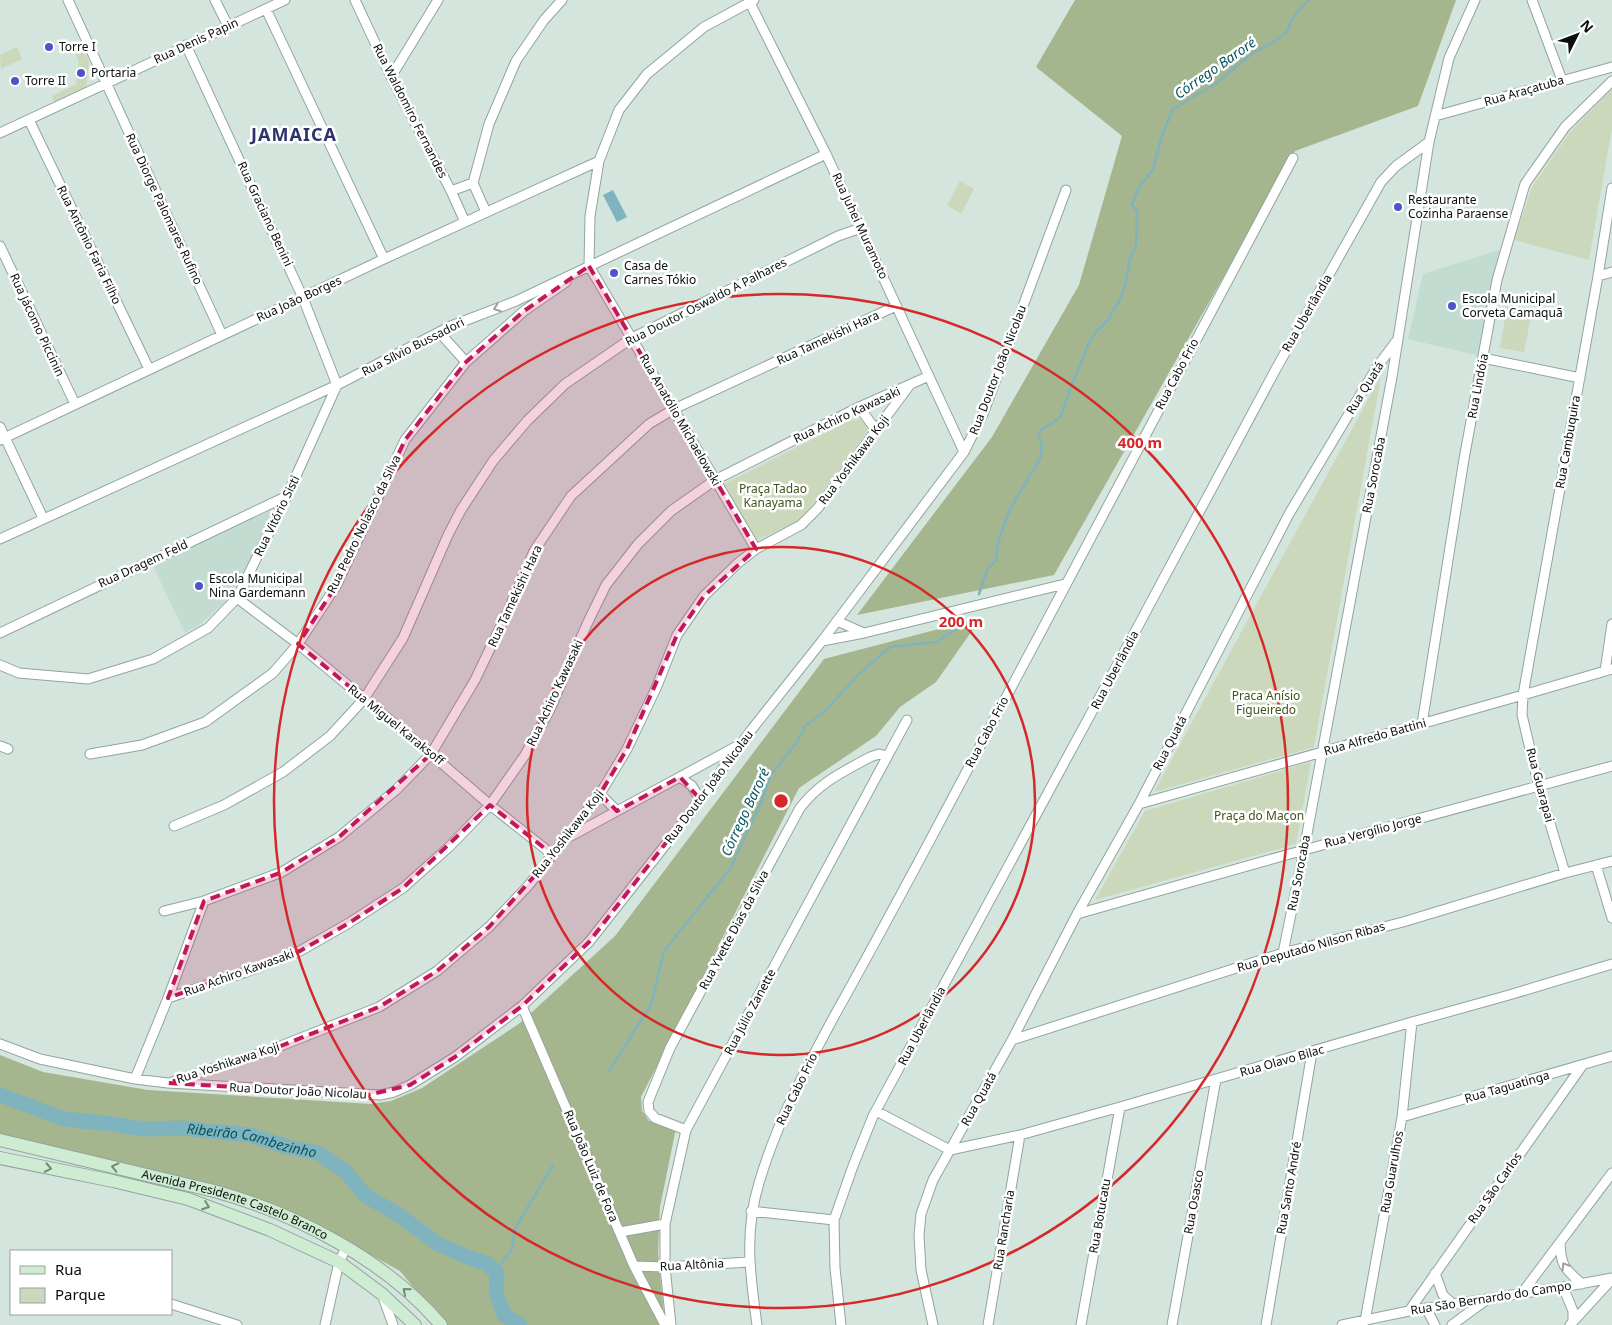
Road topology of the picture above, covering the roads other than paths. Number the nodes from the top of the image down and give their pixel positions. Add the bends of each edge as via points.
1 (68, 0) edge
2 (214, 0) edge
3 (285, 0) edge
4 (355, 0) edge
5 (438, 0) edge
6 (562, 0) edge
7 (1475, 0) edge
8 (1532, 0) edge
9 (752, 1) edge
10 (266, 9) junction
11 (228, 26) junction
12 (186, 45) junction
13 (1612, 67) edge
14 (391, 77) junction
15 (1562, 80) junction
16 (1612, 81) edge
17 (106, 82) junction
18 (1436, 116) junction
19 (29, 120) junction
20 (0, 133) edge
21 (1429, 142) junction
22 (826, 154) junction
23 (1293, 158) dead end
24 (599, 161) junction
25 (473, 183) junction
26 (1612, 188) edge
27 (1066, 190) dead end
28 (451, 191) junction
29 (486, 212) junction
30 (465, 222) junction
31 (861, 228) junction
32 (0, 246) edge
33 (384, 259) junction
34 (588, 266) junction
35 (1612, 272) edge
36 (1598, 276) junction
37 (304, 298) junction
38 (516, 300) junction
39 (896, 306) junction
40 (524, 311) junction
41 (439, 332) junction
42 (222, 335) junction
43 (632, 338) junction
44 (1398, 339) junction
45 (1483, 358) junction
46 (466, 362) junction
47 (1377, 367) junction
48 (149, 369) junction
49 (929, 376) junction
50 (1392, 378) junction
51 (1580, 378) junction
52 (338, 385) junction
53 (910, 386) junction
54 (75, 404) junction
55 (859, 407) junction
56 (674, 409) junction
57 (0, 426) edge
58 (876, 430) junction
59 (3, 439) edge
60 (964, 452) junction
61 (715, 480) junction
62 (287, 496) junction
63 (44, 518) junction
64 (0, 539) edge
65 (756, 549) junction
66 (1065, 584) junction
67 (237, 598) junction
68 (837, 621) junction
69 (1612, 624) edge
70 (0, 633) edge
71 (864, 634) junction
72 (822, 641) junction
73 (298, 644) junction
74 (0, 665) edge
75 (1608, 670) edge
76 (1523, 696) junction
77 (364, 700) junction
78 (907, 720) dead end
79 (1422, 724) junction
80 (740, 745) junction
81 (1322, 752) junction
82 (90, 754) dead end
83 (431, 754) junction
84 (887, 756) junction
85 (1612, 766) edge
86 (680, 777) junction
87 (1540, 787) junction
88 (600, 794) junction
89 (700, 799) junction
90 (1138, 804) junction
91 (490, 805) junction
92 (616, 811) junction
93 (174, 826) dead end
94 (566, 839) junction
95 (1304, 850) junction
96 (553, 855) junction
97 (1612, 861) edge
98 (1596, 865) junction
99 (1565, 873) junction
100 (204, 902) junction
101 (164, 911) dead end
102 (1078, 914) junction
103 (1612, 918) edge
104 (1283, 953) junction
105 (1612, 964) edge
106 (168, 998) junction
107 (522, 1006) junction
108 (1412, 1022) junction
109 (1012, 1040) junction
110 (0, 1044) edge
111 (1312, 1052) junction
112 (1612, 1056) edge
113 (1582, 1066) junction
114 (136, 1079) junction
115 (1216, 1080) junction
116 (168, 1083) junction
117 (1120, 1107) junction
118 (876, 1111) junction
119 (1402, 1117) junction
120 (686, 1130) junction
121 (1020, 1134) junction
122 (0, 1140) edge
123 (950, 1150) junction
124 (0, 1158) edge
125 (1612, 1173) edge
126 (752, 1211) junction
127 (834, 1220) junction
128 (665, 1224) junction
129 (620, 1232) junction
130 (1560, 1242) junction
131 (346, 1248) junction
132 (339, 1262) junction
133 (749, 1262) junction
134 (634, 1266) junction
135 (664, 1267) junction
136 (1435, 1273) junction
137 (1612, 1278) edge
138 (1582, 1284) junction
139 (1563, 1287) junction
140 (1522, 1293) junction
141 (382, 1294) junction
142 (1488, 1298) junction
143 (172, 1304) edge
144 (1453, 1304) junction
145 (1426, 1308) junction
146 (1409, 1311) junction
147 (1365, 1321) junction
148 (1572, 1323) edge
149 (412, 1324) edge
150 (237, 1325) edge
151 (325, 1325) edge
152 (393, 1325) edge
153 (441, 1325) edge
154 (665, 1325) edge
155 (671, 1325) edge
156 (757, 1325) edge
157 (841, 1325) edge
158 (933, 1325) edge
159 (988, 1325) edge
160 (1081, 1325) edge
161 (1172, 1325) edge
162 (1266, 1325) edge
163 (1342, 1325) edge
164 (1435, 1325) edge
165 (1452, 1325) edge

1 - 17 street, Rua Diorge Palomares Rufino
2 - 11 street
3 - 10 street, Rua Denis Papin
4 - 14 street, Rua Waldomiro Fernandes
5 - 14 street
6 - 25 street via 516,61 489,124
7 - 18 street, Rua Sorocaba via 1449,58
8 - 15 street
9 - 22 street, Rua Juhei Muramoto
9 - 24 street via 704,27 647,74 619,110
10 - 11 street, Rua Denis Papin
10 - 33 street
11 - 12 street, Rua Denis Papin
12 - 17 street, Rua Denis Papin
12 - 37 street, Rua Graciano Benini
13 - 15 street, Rua Araçatuba
14 - 28 street, Rua Waldomiro Fernandes
15 - 18 street, Rua Araçatuba
16 - 45 street, Rua Lindóia via 1564,127 1525,184 1498,280
17 - 19 street, Rua Denis Papin
17 - 42 street, Rua Diorge Palomares Rufino
18 - 21 street, Rua Sorocaba
19 - 20 street, Rua Denis Papin
19 - 48 street, Rua Antônio Faria Filho
21 - 44 street, Rua Sorocaba
21 - 118 street, Rua Uberlândia via 1396,166 1381,182 1276,367
22 - 31 street, Rua Juhei Muramoto
22 - 34 street, Rua Sílvio Bussadori
23 - 66 street, Rua Cabo Frio
24 - 29 street, Rua João Borges
24 - 34 street via 590,216
25 - 28 street
25 - 29 street
26 - 36 street, Rua Cambuquira
27 - 60 street, Rua Doutor João Nicolau via 983,414
28 - 30 street, Rua Waldomiro Fernandes
29 - 30 street, Rua João Borges
30 - 33 street, Rua João Borges
31 - 39 street, Rua Juhei Muramoto
31 - 43 street, Rua Doutor Oswaldo A Palhares via 838,236
32 - 54 street, Rua Jácomo Piccinin
33 - 37 street, Rua João Borges
34 - 38 street, Rua Sílvio Bussadori
34 - 40 street, Rua Pedro Nolasco da Silva
34 - 43 street, Rua Anatólio Michaelowski
35 - 36 street
36 - 51 street, Rua Cambuquira
37 - 42 street, Rua João Borges
37 - 52 street, Rua Graciano Benini
38 - 40 street
38 -> 41 street, Rua Sílvio Bussadori
39 - 49 street, Rua Juhei Muramoto
39 - 56 street, Rua Tamekishi Hara
40 - 46 street, Rua Pedro Nolasco da Silva
41 - 46 street
41 - 52 street, Rua Sílvio Bussadori
42 - 48 street, Rua João Borges
43 - 56 street, Rua Anatólio Michaelowski
43 - 77 street, Rua Doutor Oswaldo A Palhares via 565,384 493,461 461,510 403,638
44 - 47 street, Rua Quatá
44 - 50 street, Rua Sorocaba
45 - 51 street
45 - 79 street, Rua Lindóia
46 - 73 street, Rua Pedro Nolasco da Silva via 405,440 336,586
47 - 50 street
47 - 90 street, Rua Quatá via 1289,514
48 - 54 street, Rua João Borges
49 - 53 street, Rua Achiro Kawasaki
49 - 60 street, Rua Juhei Muramoto
50 - 81 street, Rua Sorocaba
51 - 76 street, Rua Cambuquira
52 - 62 street, Rua Vitório Sisti
52 - 63 street, Rua Sílvio Bussadori
53 - 55 street, Rua Achiro Kawasaki
53 - 58 street, Rua Yoshikawa Koji
54 - 59 street, Rua João Borges
55 - 58 street
55 - 61 street, Rua Achiro Kawasaki
56 - 61 street, Rua Anatólio Michaelowski
56 - 83 street, Rua Tamekishi Hara via 649,424 571,496 534,551 475,680
57 - 59 street
58 - 65 street, Rua Yoshikawa Koji via 818,508 801,525
59 - 63 street
60 - 68 street, Rua Doutor João Nicolau
61 - 65 street, Rua Anatólio Michaelowski
61 - 91 street, Rua Achiro Kawasaki via 671,511 638,544 606,585 550,709 525,755
62 - 67 street, Rua Vitório Sisti
62 - 70 street, Rua Dragem Feld
63 - 64 street, Rua Sílvio Bussadori
65 - 88 street, Rua Yoshikawa Koji via 704,596 677,635 627,749
66 - 71 street
66 - 126 street, Rua Cabo Frio via 798,1084 780,1122
67 - 73 street, Rua Miguel Karaksoff
67 - 74 street, Rua Vitório Sisti via 208,628 153,659 88,679 19,673
68 - 71 street
68 - 72 street, Rua Doutor João Nicolau
69 - 75 street
71 - 72 street
72 - 80 street, Rua Doutor João Nicolau
73 - 77 street, Rua Miguel Karaksoff
73 - 82 street, Rua Pedro Nolasco da Silva via 273,673 205,722 142,745
75 - 76 street, Rua Alfredo Battini
76 - 79 street, Rua Alfredo Battini
76 - 87 street, Rua Guarapai via 1522,715
77 - 83 street, Rua Miguel Karaksoff
77 - 93 street, Rua Doutor Oswaldo A Palhares via 330,736 283,772 224,805
78 - 84 street, Rua Júlio Zanette
79 - 81 street, Rua Alfredo Battini
80 - 86 street
80 - 89 street, Rua Doutor João Nicolau
81 - 90 street, Rua Alfredo Battini
81 - 95 street, Rua Sorocaba
83 - 91 street, Rua Miguel Karaksoff
83 - 100 street, Rua Tamekishi Hara via 396,790 339,837 282,872
84 - 120 street, Rua Júlio Zanette
84 - 120 street, Rua Yvette Dias da Silva via 870,756 810,794 674,1040 648,1102 649,1111 655,1118
85 - 87 street, Rua Vergílio Jorge
86 - 89 street via 692,786
86 - 92 street
87 - 95 street, Rua Vergílio Jorge
87 - 99 street, Rua Guarapai
88 - 92 street
88 - 94 street, Rua Yoshikawa Koji
89 - 107 street, Rua Doutor João Nicolau via 589,942
90 - 102 street, Rua Quatá
91 - 96 street, Rua Miguel Karaksoff
91 - 106 street, Rua Achiro Kawasaki via 403,888 349,923 300,951
92 - 94 street
94 - 96 street, Rua Yoshikawa Koji
95 - 102 street, Rua Vergílio Jorge
95 - 104 street, Rua Sorocaba
96 - 116 street, Rua Yoshikawa Koji via 489,927 437,971 380,1006 273,1049
97 - 98 street, Rua Deputado Nilson Ribas
98 - 99 street, Rua Deputado Nilson Ribas
98 - 103 street
99 - 104 street, Rua Deputado Nilson Ribas via 1403,922
100 - 101 street, Rua Tamekishi Hara
100 - 106 street
102 - 109 street, Rua Quatá
104 - 109 street, Rua Deputado Nilson Ribas
105 - 108 street, Rua Olavo Bilac
106 - 114 street
107 - 116 street, Rua Doutor João Nicolau via 461,1053 394,1092 380,1095
107 - 129 street, Rua João Luiz de Fora
108 - 111 street, Rua Olavo Bilac
108 - 119 street, Rua Guarulhos
109 - 123 street, Rua Quatá
110 - 114 street, Rua Doutor João Nicolau via 40,1059
111 - 115 street, Rua Olavo Bilac
111 - 162 street, Rua Santo André
112 - 113 street, Rua Taguatinga
113 - 119 street, Rua Taguatinga
113 - 136 street, Rua São Carlos
114 - 116 street, Rua Doutor João Nicolau
115 - 117 street, Rua Olavo Bilac
115 - 161 street, Rua Osasco
117 - 121 street, Rua Olavo Bilac
117 - 160 street, Rua Botucatu
118 - 123 street
118 - 127 street, Rua Uberlândia via 852,1166
119 - 147 street, Rua Guarulhos
120 - 128 street, Rua Júlio Zanette
121 - 123 street, Rua Olavo Bilac
121 - 159 street, Rua Rancharia
131 -> 122 main road, Avenida Presidente Castelo Branco via 296,1220 246,1200
123 - 158 street, Rua Quatá via 933,1180 921,1214 921,1270
124 -> 132 main road, Avenida Presidente Castelo Branco via 188,1199 270,1230
125 - 130 street
126 - 127 street
126 - 133 street, Rua Cabo Frio
127 - 157 street, Rua Uberlândia
128 - 129 street
128 - 135 street, Rua Júlio Zanette
129 - 134 street, Rua João Luiz de Fora
138 -> 130 street via 1561,1261
130 - 140 street
131 - 132 street
153 -> 131 main road, Avenida Presidente Castelo Branco via 380,1270
132 - 141 main road, Avenida Presidente Castelo Branco
132 - 151 street
133 - 135 street, Rua Altônia
133 - 156 street, Rua Cabo Frio
134 - 135 street, Rua Altônia
134 - 154 street, Rua João Luiz de Fora
135 - 155 street, Rua Júlio Zanette
136 - 144 street via 1443,1294
136 - 146 street, Rua São Carlos
137 - 138 street, Rua São Bernardo do Campo
137 - 148 street
138 - 139 street, Rua São Bernardo do Campo
139 - 140 street, Rua São Bernardo do Campo
139 - 148 street via 1573,1311
140 - 142 street, Rua São Bernardo do Campo
141 - 149 main road, Avenida Presidente Castelo Branco
141 - 152 street
142 - 144 street, Rua São Bernardo do Campo
142 - 165 street
143 - 150 street
144 - 145 street, Rua São Bernardo do Campo
145 - 146 street, Rua São Bernardo do Campo
145 - 164 street
146 - 147 street, Rua São Bernardo do Campo
147 - 163 street, Rua São Bernardo do Campo

